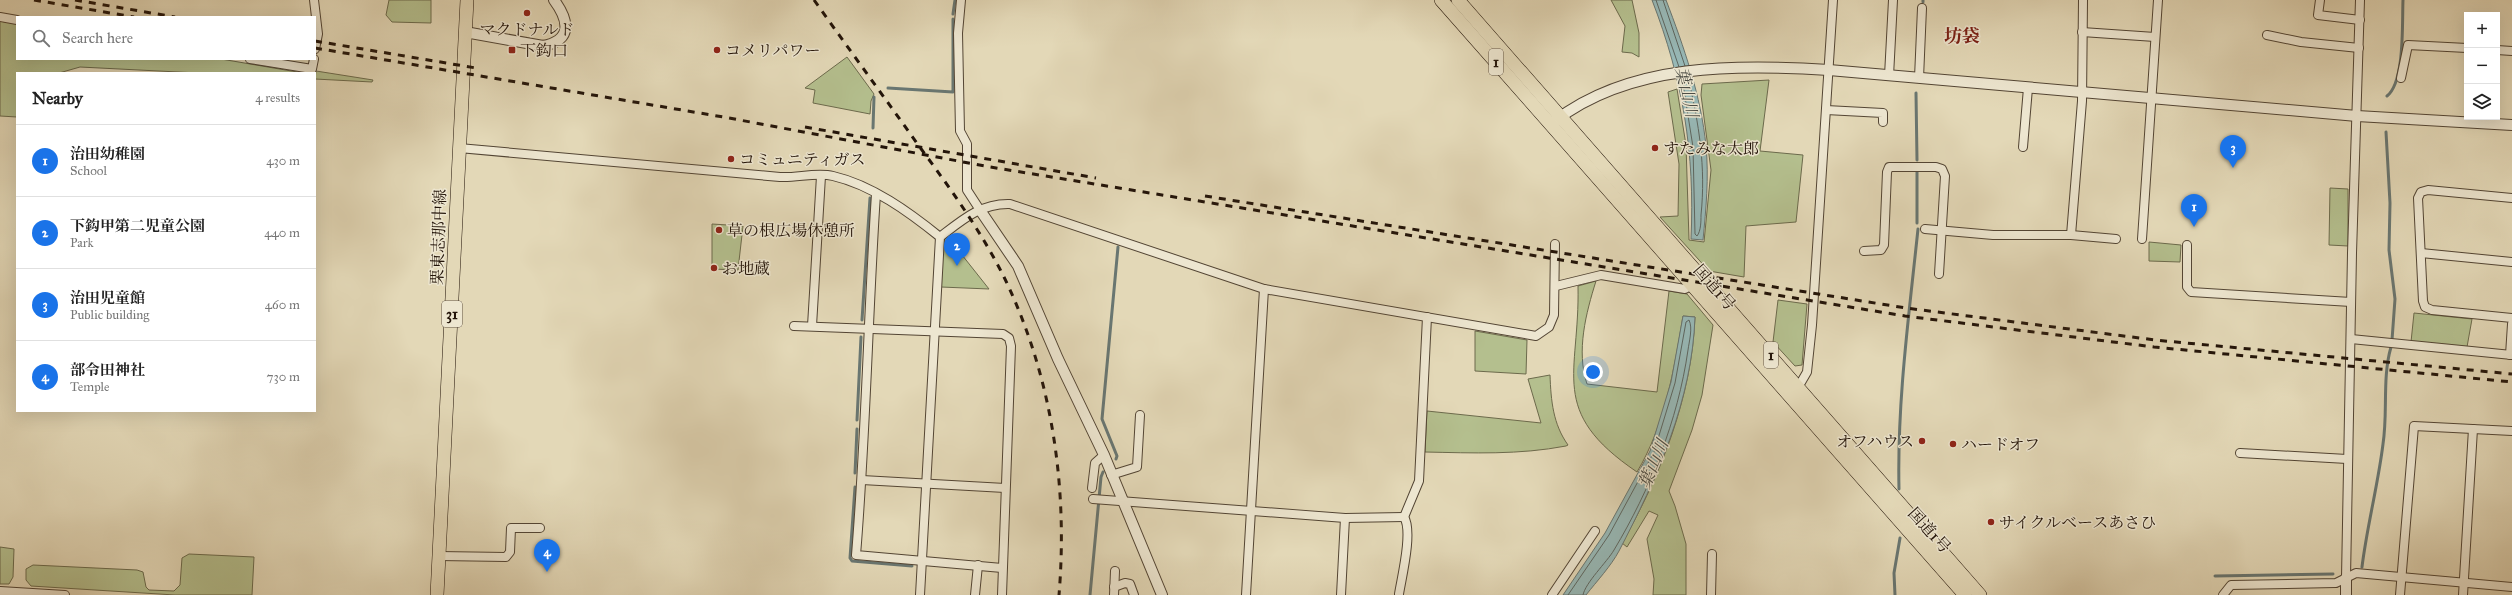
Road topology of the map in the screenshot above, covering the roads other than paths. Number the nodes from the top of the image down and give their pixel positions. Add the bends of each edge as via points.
1 (314, 0) edge
2 (467, 0) edge
3 (554, 0) edge
4 (961, 0) edge
5 (1442, 0) edge
6 (1458, 0) edge
7 (1833, 0) edge
8 (1893, 0) edge
9 (2083, 0) edge
10 (2158, 0) edge
11 (2320, 0) edge
12 (2360, 0) edge
13 (1922, 8) dead end
14 (315, 16) edge
15 (0, 17) edge
16 (16, 20) edge
17 (316, 20) edge
18 (2360, 20) junction
19 (465, 32) junction
20 (2082, 32) junction
21 (2268, 35) dead end
22 (2155, 37) junction
23 (316, 44) edge
24 (2359, 48) junction
25 (2464, 48) edge
26 (2500, 50) edge
27 (2512, 51) edge
28 (256, 60) edge
29 (314, 60) edge
30 (1829, 70) junction
31 (1889, 76) junction
32 (1919, 78) junction
33 (2401, 78) dead end
34 (2028, 88) junction
35 (2082, 92) junction
36 (2151, 97) junction
37 (1826, 110) junction
38 (2357, 116) junction
39 (1555, 121) junction
40 (1883, 122) dead end
41 (2512, 125) edge
42 (2023, 147) dead end
43 (459, 148) junction
44 (821, 176) junction
45 (876, 194) junction
46 (2512, 198) edge
47 (980, 210) junction
48 (1924, 229) dead end
49 (1942, 230) junction
50 (2071, 235) junction
51 (940, 237) junction
52 (2116, 239) dead end
53 (2142, 240) dead end
54 (1555, 244) dead end
55 (2187, 245) dead end
56 (1864, 251) dead end
57 (2421, 253) junction
58 (2512, 262) edge
59 (1939, 274) dead end
60 (1556, 286) junction
61 (1691, 286) junction
62 (1264, 289) junction
63 (2351, 302) junction
64 (1426, 317) junction
65 (2512, 318) edge
66 (2512, 324) edge
67 (794, 326) dead end
68 (812, 326) junction
69 (867, 328) junction
70 (933, 331) junction
71 (2351, 339) junction
72 (2511, 355) edge
73 (1799, 387) junction
74 (1789, 397) junction
75 (1140, 416) dead end
76 (2473, 429) junction
77 (2512, 431) edge
78 (2240, 453) dead end
79 (1104, 455) junction
80 (2347, 459) junction
81 (1111, 475) junction
82 (862, 480) junction
83 (926, 483) junction
84 (1006, 488) junction
85 (1092, 488) dead end
86 (1098, 499) dead end
87 (1122, 502) junction
88 (1251, 510) junction
89 (1404, 517) junction
90 (1345, 518) junction
91 (540, 528) dead end
92 (1596, 531) dead end
93 (1712, 554) dead end
94 (439, 556) junction
95 (921, 561) junction
96 (978, 565) junction
97 (1002, 568) junction
98 (1115, 571) dead end
99 (2346, 578) junction
100 (2402, 578) junction
101 (2464, 583) junction
102 (2512, 587) edge
103 (0, 591) edge
104 (1114, 591) edge
105 (1399, 594) dead end
106 (65, 595) edge
107 (437, 595) edge
108 (920, 595) edge
109 (975, 595) edge
110 (1002, 595) edge
111 (1134, 595) edge
112 (1162, 595) edge
113 (1246, 595) edge
114 (1342, 595) edge
115 (1552, 595) edge
116 (1711, 595) edge
117 (1965, 595) edge
118 (1980, 595) edge
119 (2223, 595) edge
120 (2346, 595) edge
121 (2400, 595) edge
122 (2463, 595) edge

1 - 14 street
2 - 19 main road, 栗東志那中線 / 31
3 - 19 street via 566,23 560,40 552,44 544,46
4 - 47 street via 958,33 960,131 967,144 967,190
5 - 39 main road, 国道1号 / 1
6 - 39 main road, 国道1号 / 1
7 - 30 street
8 - 31 street
9 - 20 street
10 - 22 street
11 - 18 street via 2318,15
12 - 18 street
13 - 32 street
15 - 16 street
17 - 23 street
18 - 24 street
19 - 43 main road, 栗東志那中線 / 31
20 - 22 street
20 - 35 street
21 - 24 street via 2301,42
22 - 36 street
24 - 38 street
25 - 33 street via 2408,45
26 - 27 street
28 - 29 street via 312,69
30 - 31 street
30 - 37 street
30 - 39 street via 1757,66 1670,75 1604,92 1588,99
31 - 32 street
32 - 34 street
34 - 35 street
34 - 42 street
35 - 36 street
35 - 50 street
36 - 38 street
36 - 53 street
37 - 40 street via 1883,113
37 - 73 street via 1812,325 1807,372
38 - 41 street
38 - 63 street
39 - 61 main road, 国道1号 / 1
39 - 73 main road, 国道1号 / 1
43 - 44 street via 780,177
43 - 94 main road, 栗東志那中線 / 31
44 - 45 street via 832,176
44 - 68 street
45 - 51 street via 913,215
45 - 69 street
46 - 57 street via 2428,190 2421,192 2418,198
47 - 51 street
47 - 62 street via 994,203 1010,204
47 - 79 street via 1018,266 1058,359
48 - 49 street
49 - 50 street via 1993,235
49 - 56 street via 1945,176 1942,169 1896,165 1890,167 1887,172 1884,245 1881,250
49 - 59 street
50 - 52 street
51 - 70 street
54 - 60 street
55 - 63 street via 2187,287 2192,292
57 - 58 street
57 - 65 street via 2425,307 2432,310
60 - 61 street via 1601,275 1685,289
60 - 64 street via 1554,315 1549,327 1536,336
61 - 74 main road, 国道1号 / 1
62 - 64 street
62 - 88 street
63 - 71 street
64 - 89 street via 1419,481
66 - 72 street
67 - 68 street
68 - 69 street
69 - 70 street
69 - 82 street
70 - 83 street
70 - 84 street via 1003,334 1008,338 1011,346
71 - 72 street
71 - 80 street
73 - 74 street
73 - 118 main road, 国道1号 / 1
74 - 117 main road, 国道1号 / 1
75 - 81 street via 1137,468
76 - 77 street
76 - 100 street via 2414,426
76 - 101 street
78 - 80 street
79 - 81 street
79 - 85 street via 1095,463
80 - 99 street
81 - 87 street
82 - 83 street
82 - 95 street via 856,555
83 - 84 street
83 - 95 street
84 - 97 street
86 - 87 street
87 - 88 street
87 - 112 street
88 - 90 street
88 - 113 street
89 - 90 street
89 - 105 street via 1408,523
90 - 114 street
91 - 94 street via 511,528 510,552 506,557
92 - 115 street
93 - 116 street
94 - 107 main road, 栗東志那中線 / 31
95 - 96 street
95 - 108 street
96 - 97 street
96 - 109 street
97 - 110 street
98 - 104 street
99 - 100 street via 2357,573
99 - 119 street via 2336,583 2231,585
99 - 120 street
100 - 101 street
100 - 121 street
101 - 102 street
101 - 122 street
103 - 106 street
104 - 111 street via 1125,582 1130,584

